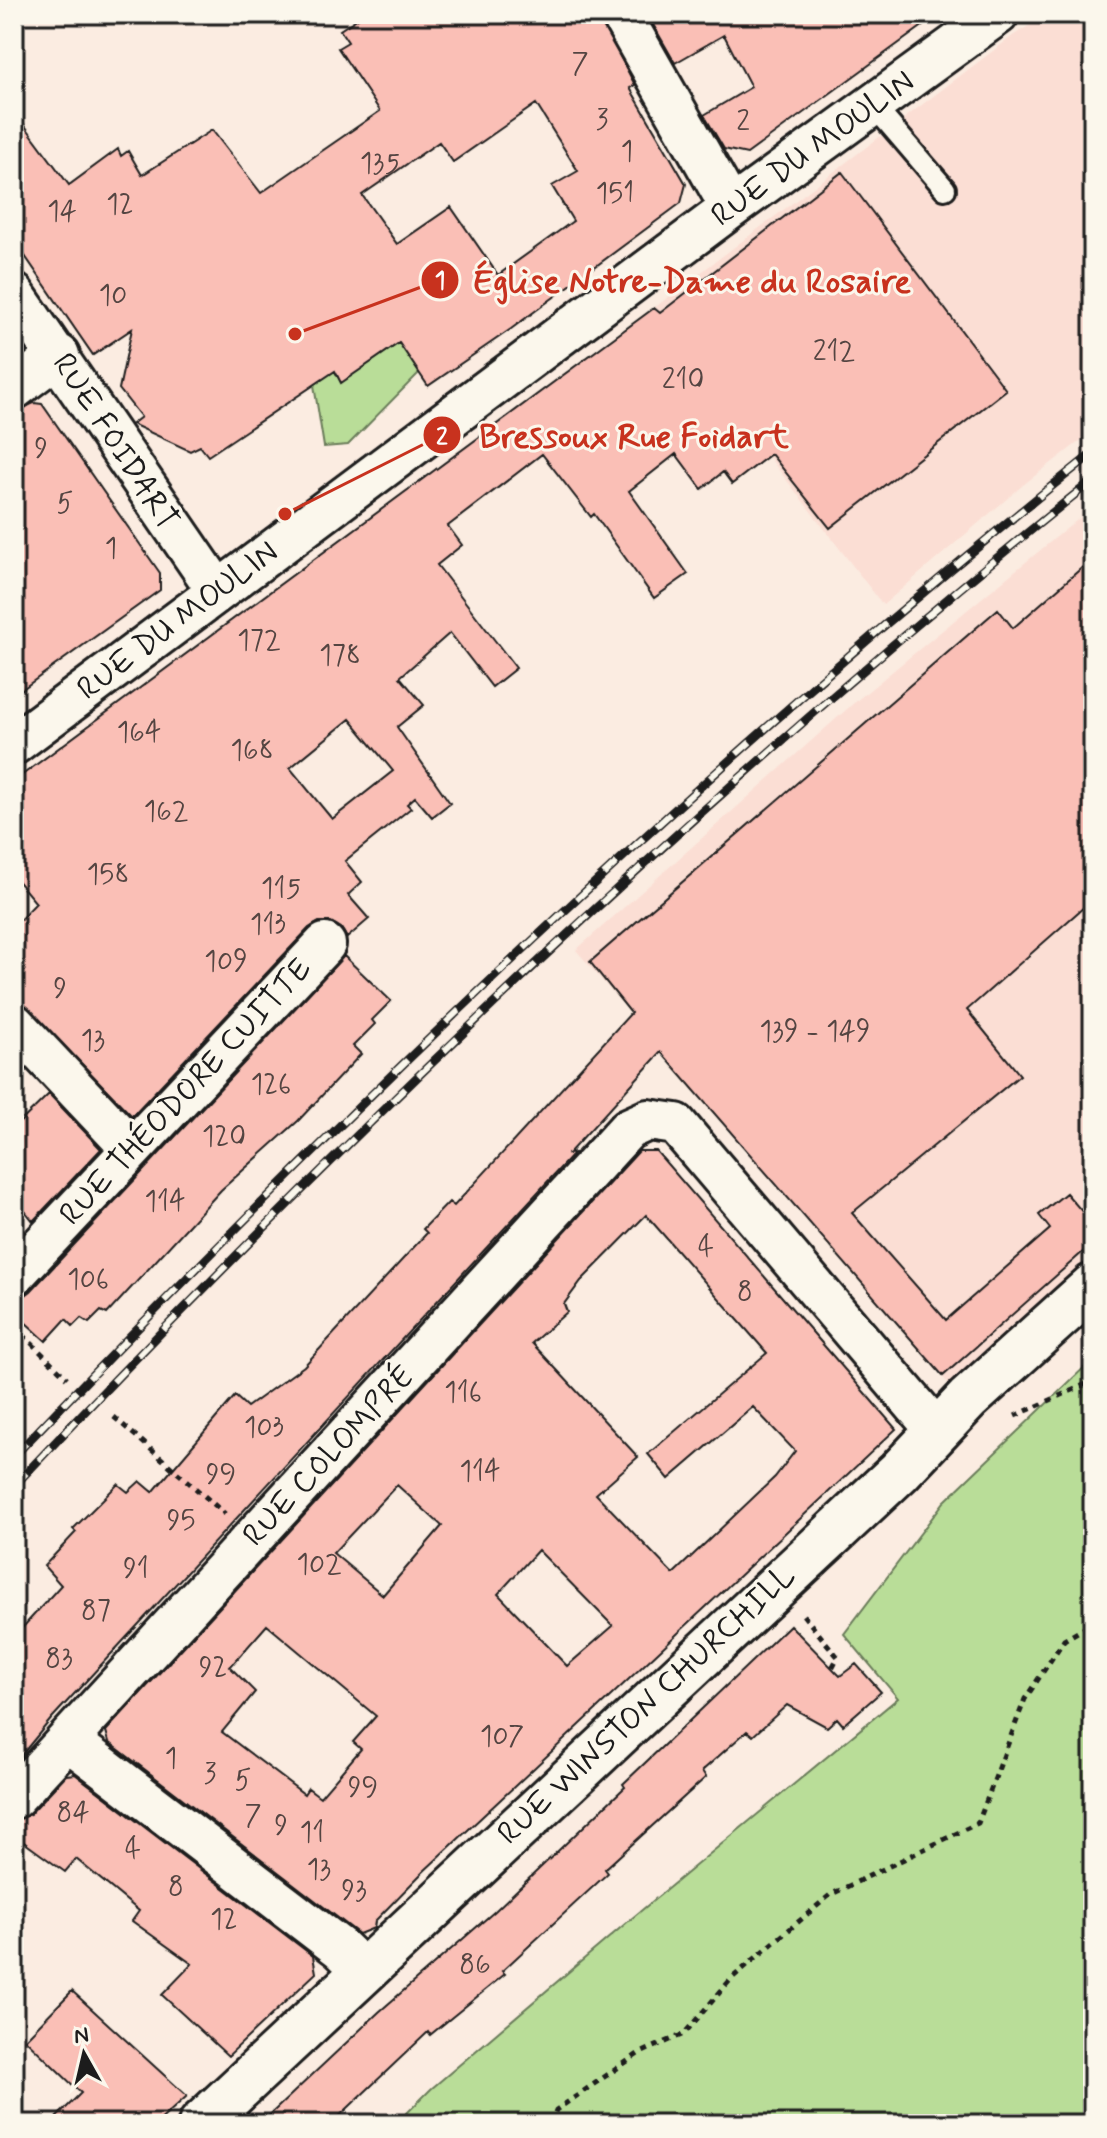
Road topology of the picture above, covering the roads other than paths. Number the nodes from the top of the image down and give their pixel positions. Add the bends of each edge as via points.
1 (621, 14) edge
2 (998, 14) edge
3 (873, 105) junction
4 (945, 189) dead end
5 (731, 208) junction
6 (14, 294) edge
7 (59, 355) junction
8 (14, 389) edge
9 (217, 590) junction
10 (14, 744) edge
11 (325, 944) dead end
12 (14, 1024) edge
13 (131, 1148) junction
14 (14, 1275) edge
15 (1093, 1286) edge
16 (938, 1432) junction
17 (68, 1740) junction
18 (14, 1798) edge
19 (363, 1970) junction
20 (201, 2124) edge

1 - 5 street
2 - 3 street, RUE DU MOULIN
3 - 4 lane
3 - 5 street, RUE DU MOULIN
5 - 9 street, RUE DU MOULIN
6 - 7 street, RUE FOIDART
7 - 8 street
7 - 9 street, RUE FOIDART
9 - 10 street, RUE DU MOULIN
11 - 13 street, RUE THÉODORE CUITTE
12 - 13 street
13 - 14 street, RUE THÉODORE CUITTE
15 - 16 main road, RUE WINSTON CHURCHILL
16 - 17 street, RUE COLOMPRÉ via 676,1124 648,1120 628,1129
16 - 19 main road, RUE WINSTON CHURCHILL
17 - 18 street, RUE COLOMPRÉ
17 - 19 street
19 - 20 main road, RUE WINSTON CHURCHILL

